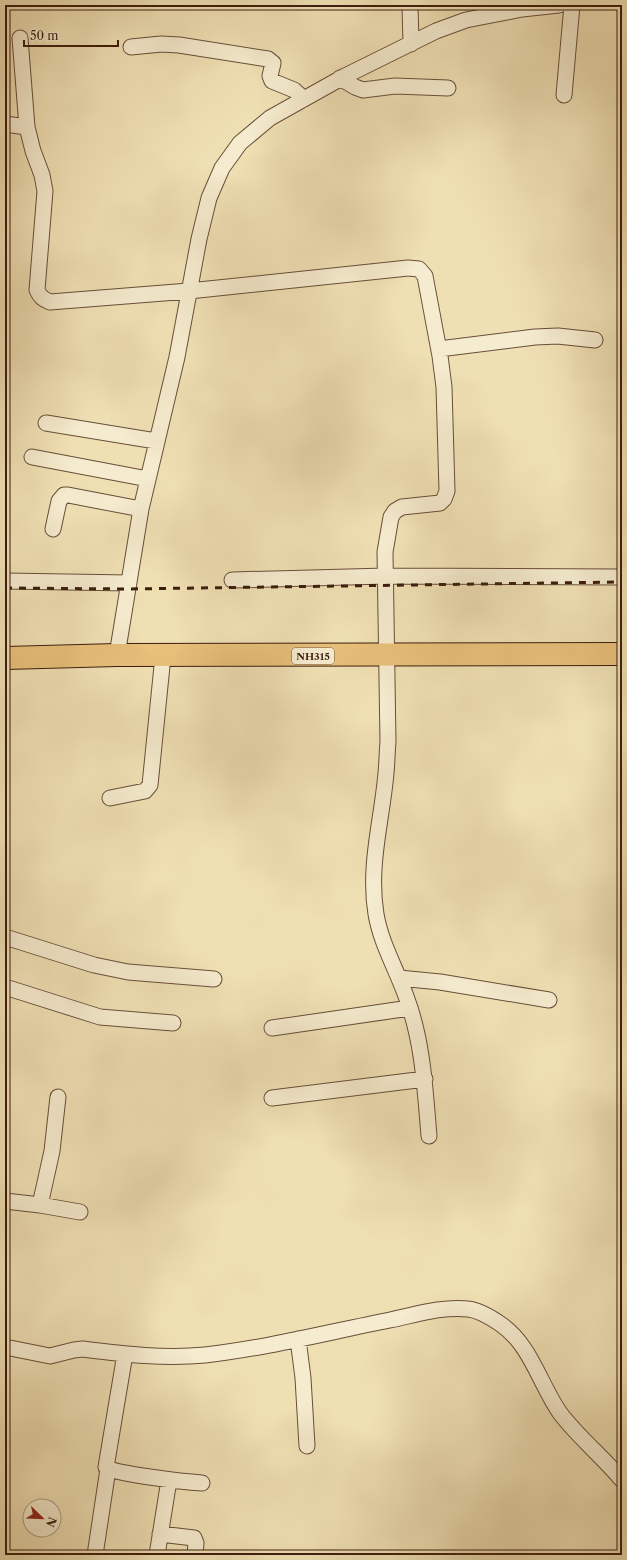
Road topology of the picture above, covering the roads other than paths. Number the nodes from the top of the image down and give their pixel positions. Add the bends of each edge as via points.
1 (410, 5) edge
2 (559, 5) edge
3 (572, 5) edge
4 (20, 38) dead end
5 (411, 44) junction
6 (131, 47) dead end
7 (340, 78) junction
8 (448, 88) dead end
9 (564, 95) dead end
10 (304, 99) junction
11 (5, 124) edge
12 (27, 127) junction
13 (189, 291) junction
14 (595, 340) dead end
15 (439, 349) junction
16 (46, 423) dead end
17 (156, 441) junction
18 (32, 457) dead end
19 (148, 479) junction
20 (141, 509) junction
21 (53, 529) dead end
22 (386, 576) junction
23 (622, 577) edge
24 (232, 580) dead end
25 (5, 581) edge
26 (129, 583) junction
27 (622, 654) edge
28 (117, 655) junction
29 (163, 656) junction
30 (387, 656) junction
31 (5, 658) edge
32 (110, 798) dead end
33 (5, 937) edge
34 (399, 978) junction
35 (214, 979) dead end
36 (5, 987) edge
37 (548, 1000) dead end
38 (410, 1008) junction
39 (173, 1023) dead end
40 (272, 1028) dead end
41 (425, 1079) junction
42 (58, 1097) dead end
43 (272, 1098) dead end
44 (429, 1136) dead end
45 (5, 1201) edge
46 (40, 1205) junction
47 (80, 1212) dead end
48 (298, 1339) junction
49 (5, 1347) edge
50 (125, 1354) junction
51 (307, 1446) dead end
52 (108, 1469) junction
53 (169, 1480) junction
54 (622, 1480) edge
55 (202, 1483) dead end
56 (160, 1534) junction
57 (94, 1555) edge
58 (157, 1555) edge
59 (195, 1555) edge

1 - 5 street
2 - 5 street via 466,20
3 - 9 street
4 - 12 street
5 - 7 street
6 - 10 street via 179,45 268,59 273,63 270,76 272,81 294,90
7 - 8 street via 363,90 395,86
7 - 10 street
10 - 13 street via 270,118 240,143 222,168 209,198
11 - 12 street
12 - 13 street via 45,191 39,295 50,302
13 - 15 street via 414,268 422,271 425,276
13 - 17 street via 177,357
14 - 15 street via 558,336 535,337
15 - 22 street via 444,387 447,491 440,503 402,507 395,511 388,531
16 - 17 street
17 - 19 street
18 - 19 street
19 - 20 street
20 - 21 street via 64,495 59,500
20 - 26 street
22 - 23 street
22 - 24 street
22 - 30 street
25 - 26 street
26 - 28 street
27 - 30 highway, NH315
28 - 29 highway, NH315
28 - 31 highway, NH315
29 - 30 highway, NH315
29 - 32 street via 150,785 145,791
30 - 34 street via 386,773 376,836 373,891 382,938
33 - 35 street via 94,965 128,972
34 - 37 street
34 - 38 street
36 - 39 street via 100,1017
38 - 40 street
38 - 41 street
41 - 43 street
41 - 44 street
42 - 46 street via 52,1151
45 - 46 street
46 - 47 street
48 - 50 street via 192,1356
48 - 51 street via 304,1378
48 - 54 street via 428,1312 468,1309 483,1314 500,1324 516,1339 528,1355 560,1412
49 - 50 street via 50,1356 74,1350
50 - 52 street via 106,1463
52 - 53 street
52 - 57 street
53 - 55 street
53 - 56 street
56 - 58 street
56 - 59 street via 194,1538

